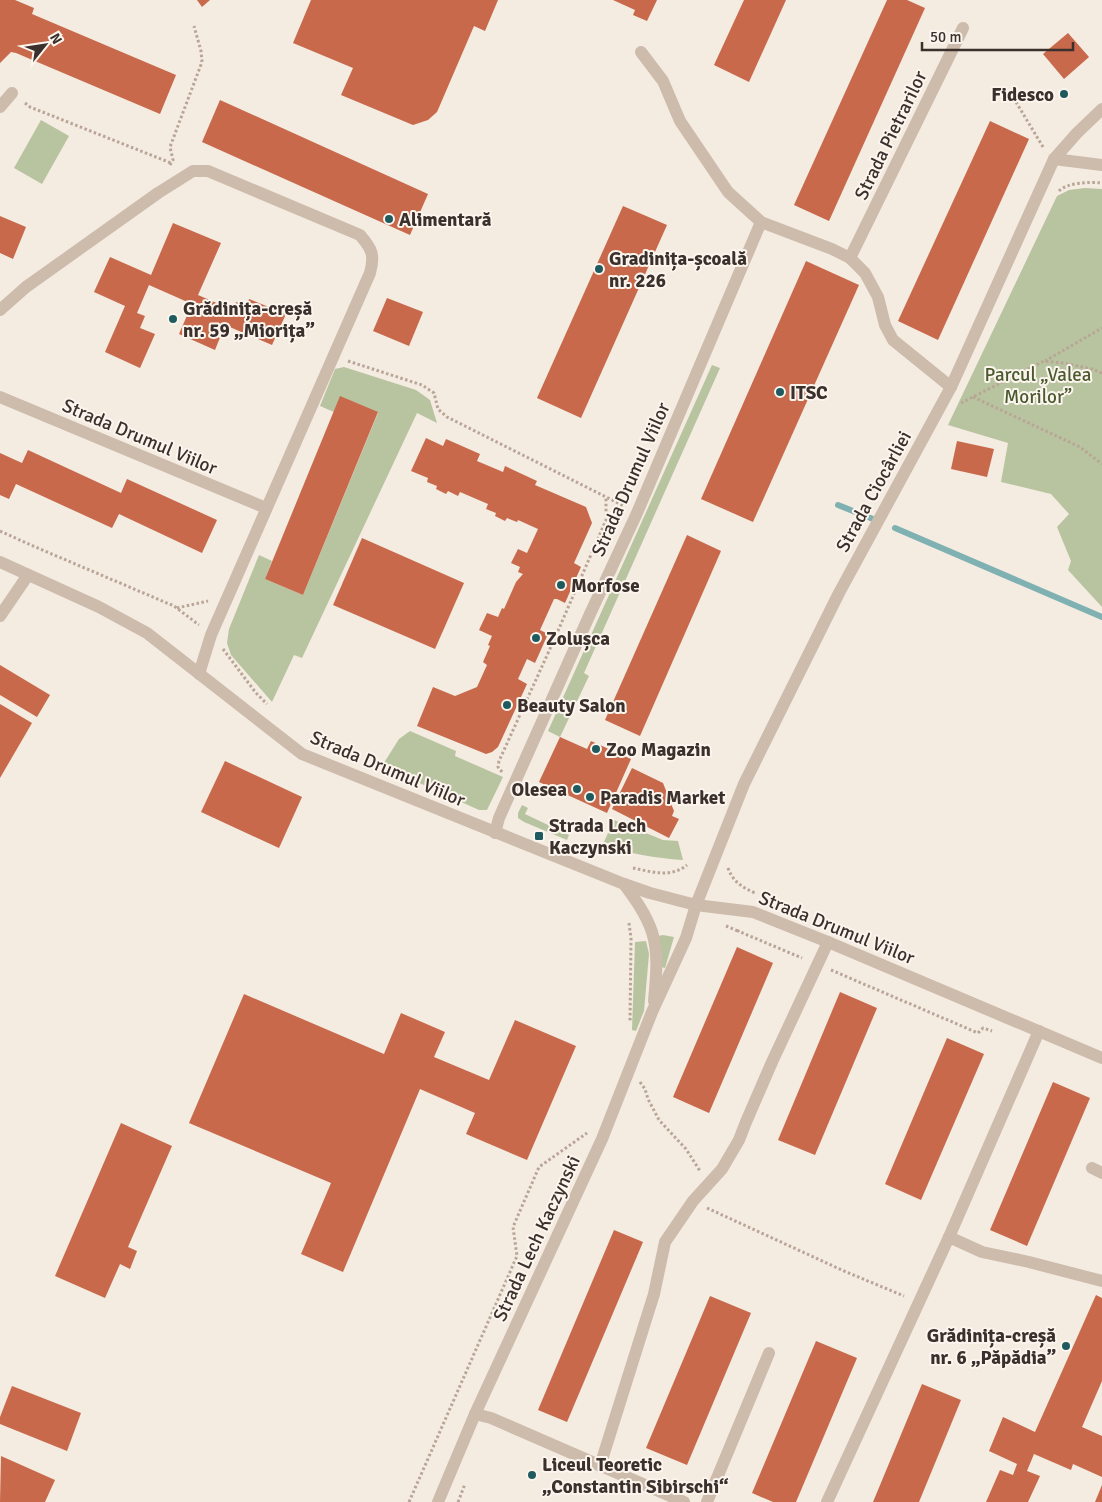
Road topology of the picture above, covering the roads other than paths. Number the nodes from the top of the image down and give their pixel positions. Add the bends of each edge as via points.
1 (963, 28) dead end
2 (640, 52) dead end
3 (12, 93) road end
4 (0, 107) edge
5 (1102, 109) edge
6 (1054, 159) junction
7 (1102, 166) edge
8 (761, 222) junction
9 (850, 258) junction
10 (1, 308) edge
11 (951, 387) junction
12 (0, 397) edge
13 (266, 508) junction
14 (0, 562) edge
15 (28, 574) junction
16 (0, 616) edge
17 (199, 674) junction
18 (495, 833) junction
19 (624, 884) junction
20 (696, 905) junction
21 (828, 942) junction
22 (652, 1012) junction
23 (1039, 1031) junction
24 (1102, 1058) edge
25 (949, 1237) junction
26 (1102, 1281) edge
27 (769, 1353) dead end
28 (475, 1414) junction
29 (600, 1466) junction
30 (438, 1502) edge
31 (684, 1502) edge
32 (707, 1502) edge
33 (828, 1502) edge

1 - 9 street, Strada Pietrarilor
2 - 8 street via 663,81 680,121 728,192
3 - 4 street
5 - 6 street, Strada Ciocârliei
6 - 7 street
6 - 11 street, Strada Ciocârliei
8 - 9 street
8 - 18 street, Strada Drumul Viilor
9 - 11 street via 865,273 878,297 885,325 893,340
10 - 13 street via 158,193 194,171 208,171 360,235 372,249 370,273
11 - 20 street, Strada Ciocârliei via 839,593 749,775
12 - 13 street, Strada Drumul Viilor
13 - 17 street via 211,635
14 - 15 street, Strada Drumul Viilor
15 - 16 street
15 - 17 street, Strada Drumul Viilor via 147,633
17 - 18 street, Strada Drumul Viilor via 302,754
18 - 19 street, Strada Drumul Viilor
19 - 20 street, Strada Drumul Viilor
19 - 22 street via 652,932 656,952
20 - 21 street, Strada Drumul Viilor via 748,910
20 - 22 street, Strada Lech Kaczynski via 686,938
21 - 23 street, Strada Drumul Viilor
21 - 29 street via 739,1140 722,1169 693,1201 666,1242 654,1294
22 - 28 street, Strada Lech Kaczynski via 602,1139
23 - 24 street, Strada Drumul Viilor
23 - 25 street
25 - 26 street via 982,1252
25 - 33 street
27 - 32 street
28 - 29 street
28 - 30 street, Strada Lech Kaczynski
29 - 31 street

